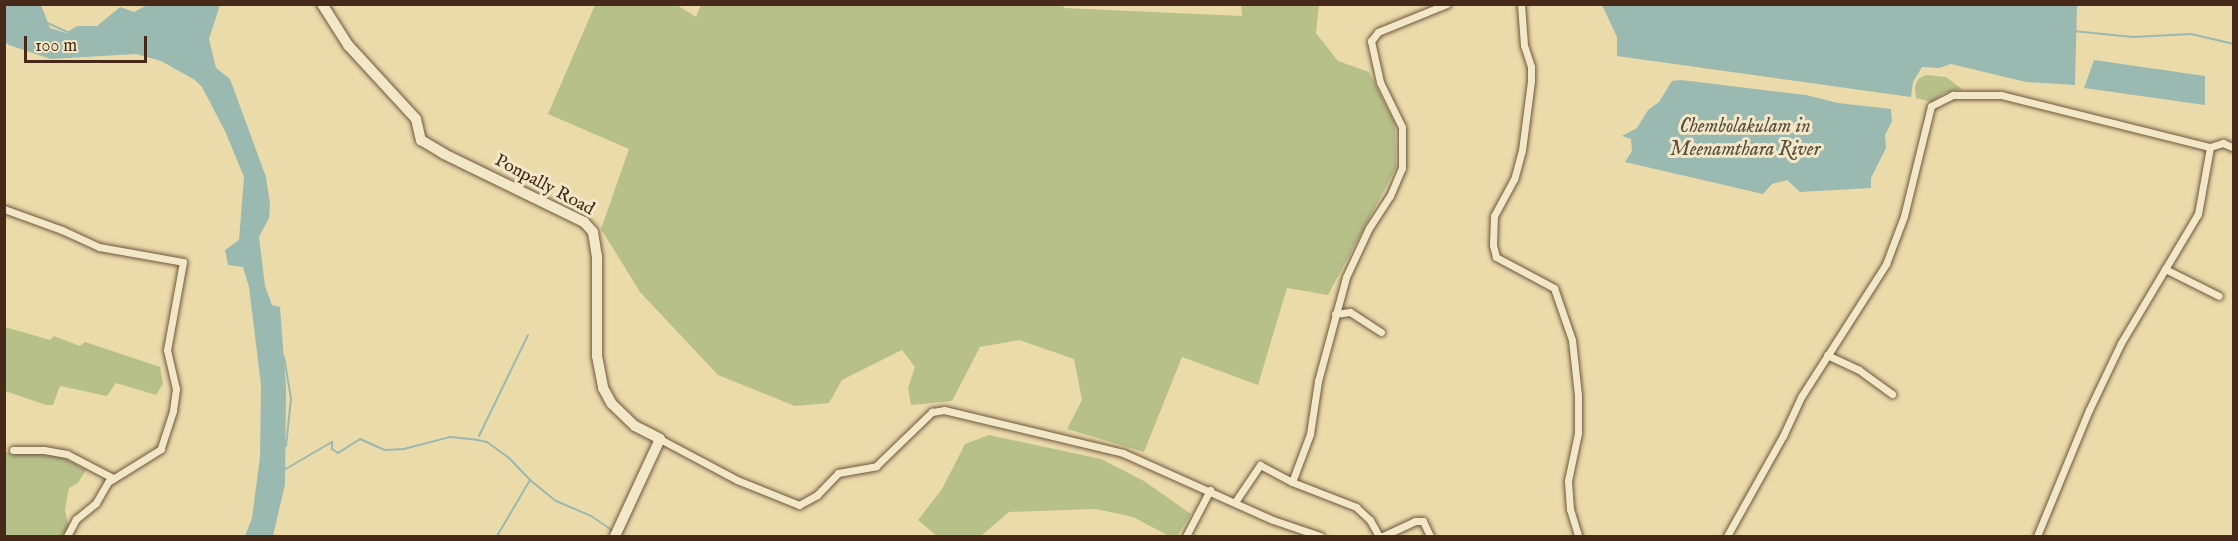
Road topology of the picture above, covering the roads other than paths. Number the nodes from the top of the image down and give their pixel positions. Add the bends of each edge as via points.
1 (322, 4) edge
2 (1447, 4) edge
3 (1521, 4) edge
4 (2210, 147) junction
5 (2234, 148) edge
6 (4, 209) edge
7 (2165, 268) junction
8 (2219, 296) dead end
9 (1335, 314) junction
10 (1381, 332) dead end
11 (1827, 355) junction
12 (1892, 394) dead end
13 (660, 440) junction
14 (14, 450) dead end
15 (113, 478) junction
16 (1292, 482) junction
17 (1210, 490) junction
18 (1235, 502) junction
19 (616, 534) edge
20 (67, 537) edge
21 (1186, 537) edge
22 (1320, 537) edge
23 (1381, 537) edge
24 (1430, 537) edge
25 (1578, 537) edge
26 (1727, 537) edge
27 (2037, 537) edge

1 - 13 main road, Ponpally Road via 348,45 416,119 421,140 584,222 593,232 597,256 597,356 603,388 612,404 635,426
2 - 9 street via 1378,32 1371,41 1380,82 1402,127 1402,168 1351,263
3 - 25 street via 1531,81 1522,150 1514,179 1494,216 1492,244 1496,256 1554,288 1572,340 1578,433 1568,481
4 - 5 street via 2223,143
4 - 7 street via 2198,214
4 - 11 street via 2001,95 1953,95 1942,99 1931,106 1904,216 1886,264
6 - 15 street via 99,247 183,262 167,350 176,389 161,449
7 - 8 street
7 - 27 street via 2116,352
9 - 10 street via 1350,312
9 - 16 street via 1310,434
11 - 12 street via 1859,370
11 - 26 street
13 - 17 street via 737,480 799,505 817,495 838,473 876,466 932,412 944,410 1123,453
13 - 19 main road
14 - 15 street via 67,454
15 - 20 street via 96,503 76,519
16 - 18 street via 1260,465
16 - 23 street via 1356,507
17 - 18 street
17 - 21 street
18 - 22 street
23 - 24 street via 1423,521

